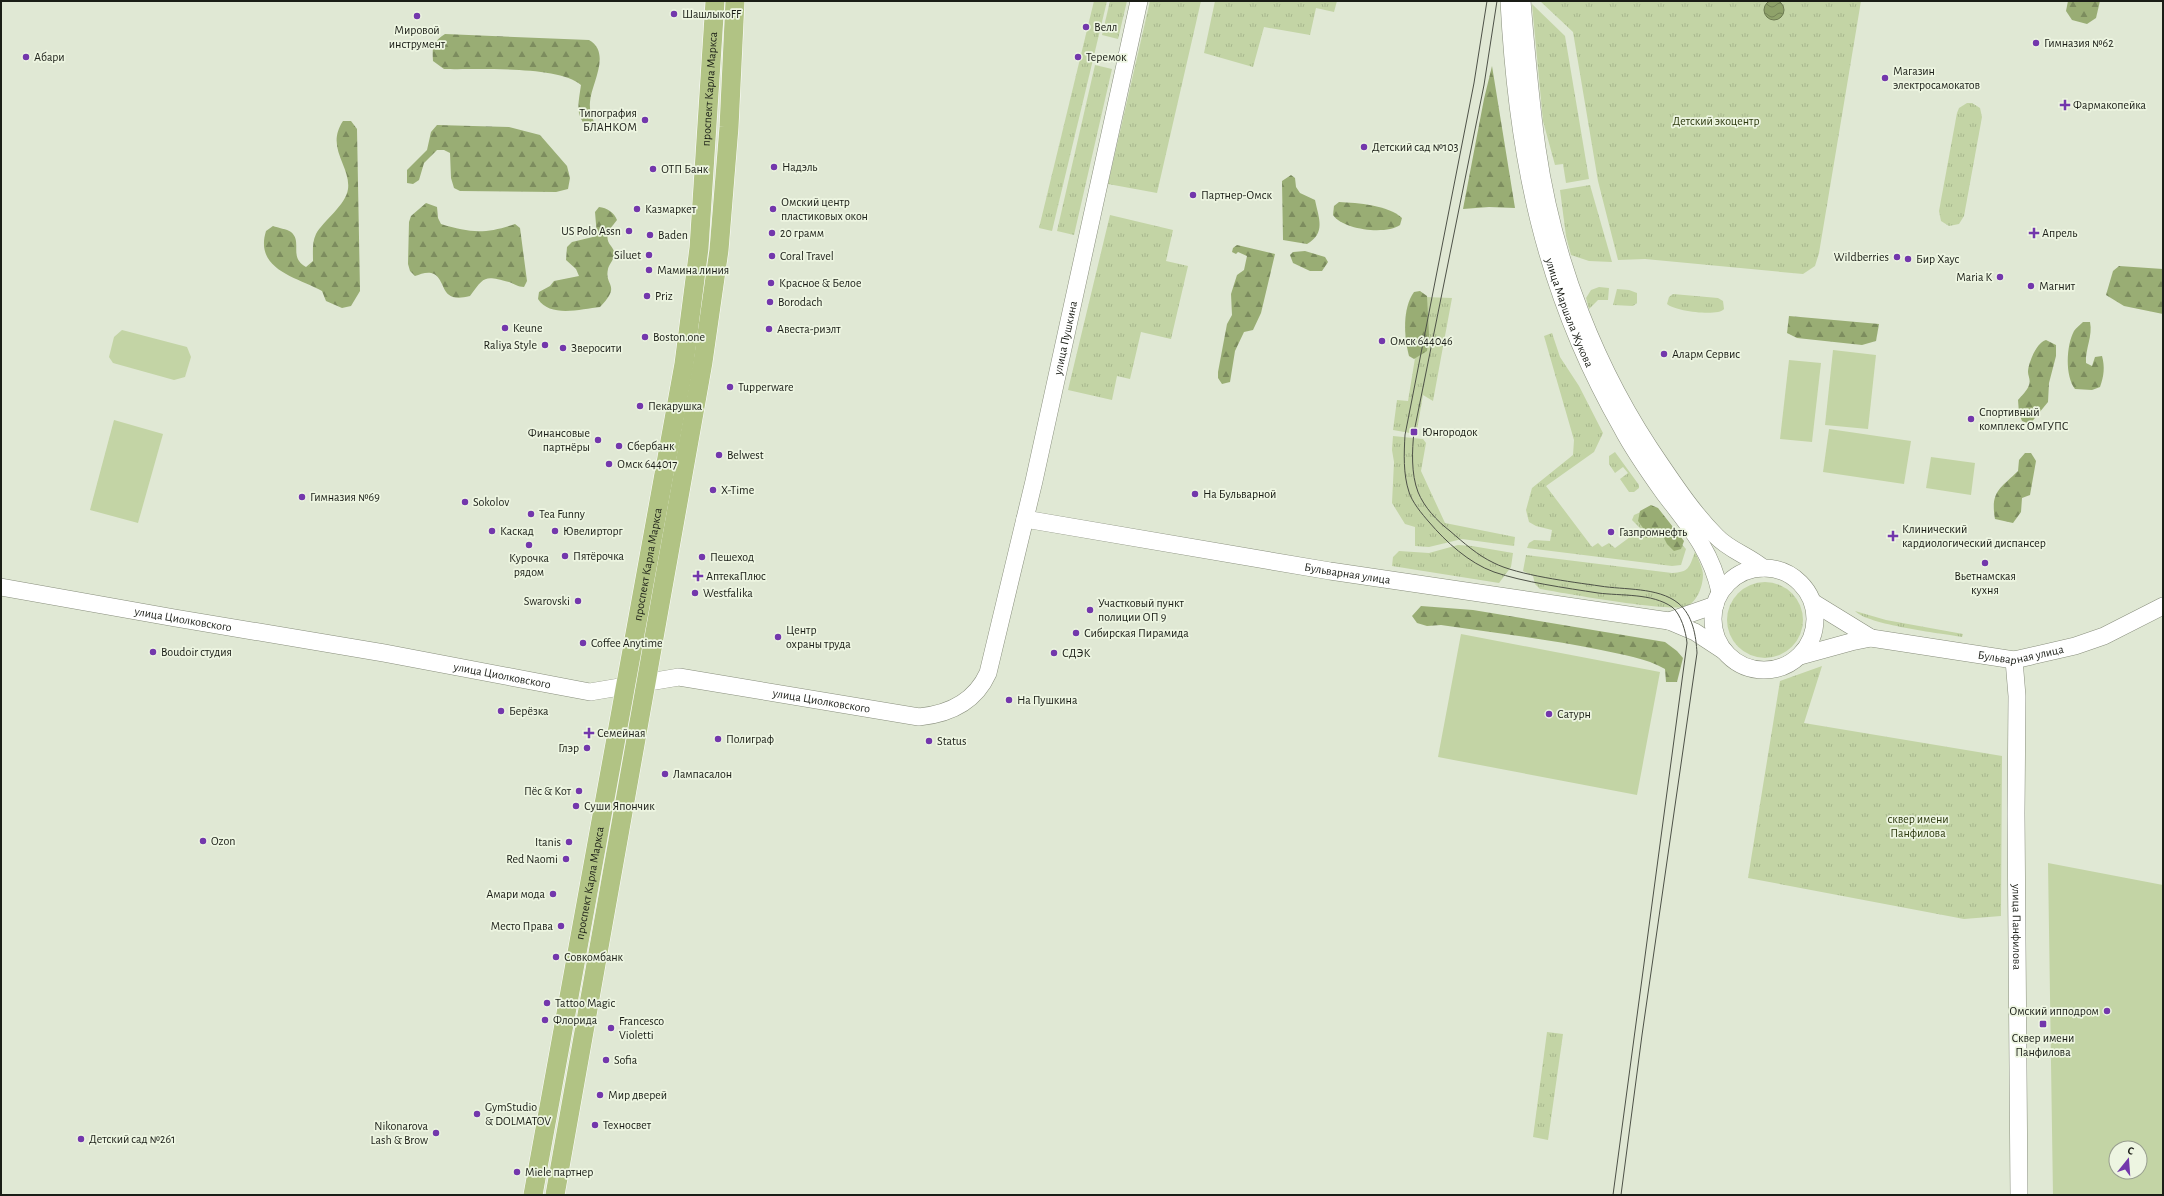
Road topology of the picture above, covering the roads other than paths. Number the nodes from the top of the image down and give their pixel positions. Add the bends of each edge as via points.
1 (715, 1) edge
2 (735, 1) edge
3 (1139, 1) edge
4 (1509, 1) edge
5 (1522, 1) edge
6 (703, 202) junction
7 (722, 204) junction
8 (700, 248) junction
9 (718, 250) junction
10 (1026, 519) junction
11 (1763, 568) junction
12 (1, 587) edge
13 (1717, 598) junction
14 (1814, 603) junction
15 (2163, 606) edge
16 (1670, 621) junction
17 (1870, 638) junction
18 (1724, 651) junction
19 (1800, 656) junction
20 (2014, 660) junction
21 (988, 673) joint
22 (645, 683) junction
23 (625, 687) junction
24 (533, 1195) edge
25 (554, 1195) edge
26 (2019, 1195) edge

1 - 6 main road, проспект Карла Маркса
2 - 7 main road, проспект Карла Маркса
3 - 10 main road, улица Пушкина
4 - 13 main road, улица Маршала Жукова via 1523,152 1558,290 1594,376 1622,429 1650,473 1706,549 1713,565
5 - 11 main road, улица Маршала Жукова via 1530,89 1543,177 1562,257 1588,332 1604,369 1633,422 1696,513 1717,538
6 - 7 main road
6 - 8 main road, проспект Карла Маркса
7 - 9 main road, проспект Карла Маркса
8 - 9 main road
8 - 23 main road, проспект Карла Маркса via 684,364
9 - 22 main road, проспект Карла Маркса via 704,362
10 - 16 main road, Бульварная улица via 1330,571
10 - 21 main road, улица Пушкина
11 - 13 main road via 1742,572 1730,580
11 - 14 main road via 1780,570 1798,579 1808,590
12 - 23 main road, улица Циолковского via 384,653 590,692
13 - 16 main road, Бульварная улица
13 - 18 main road via 1713,623 1716,638
14 - 17 main road, Бульварная улица
14 - 19 main road via 1816,622 1812,641
15 - 20 main road, Бульварная улица via 2104,636 2082,644
16 - 18 main road, Бульварная улица via 1695,632
17 - 19 main road, Бульварная улица
17 - 20 main road, Бульварная улица
18 - 19 main road via 1737,662 1758,670 1786,666
20 - 26 main road, улица Панфилова via 2017,696
21 - 22 main road, улица Циолковского via 977,690 955,708 938,715 919,717 679,678
22 - 23 main road, улица Циолковского
22 - 25 main road, проспект Карла Маркса
23 - 24 main road, проспект Карла Маркса

